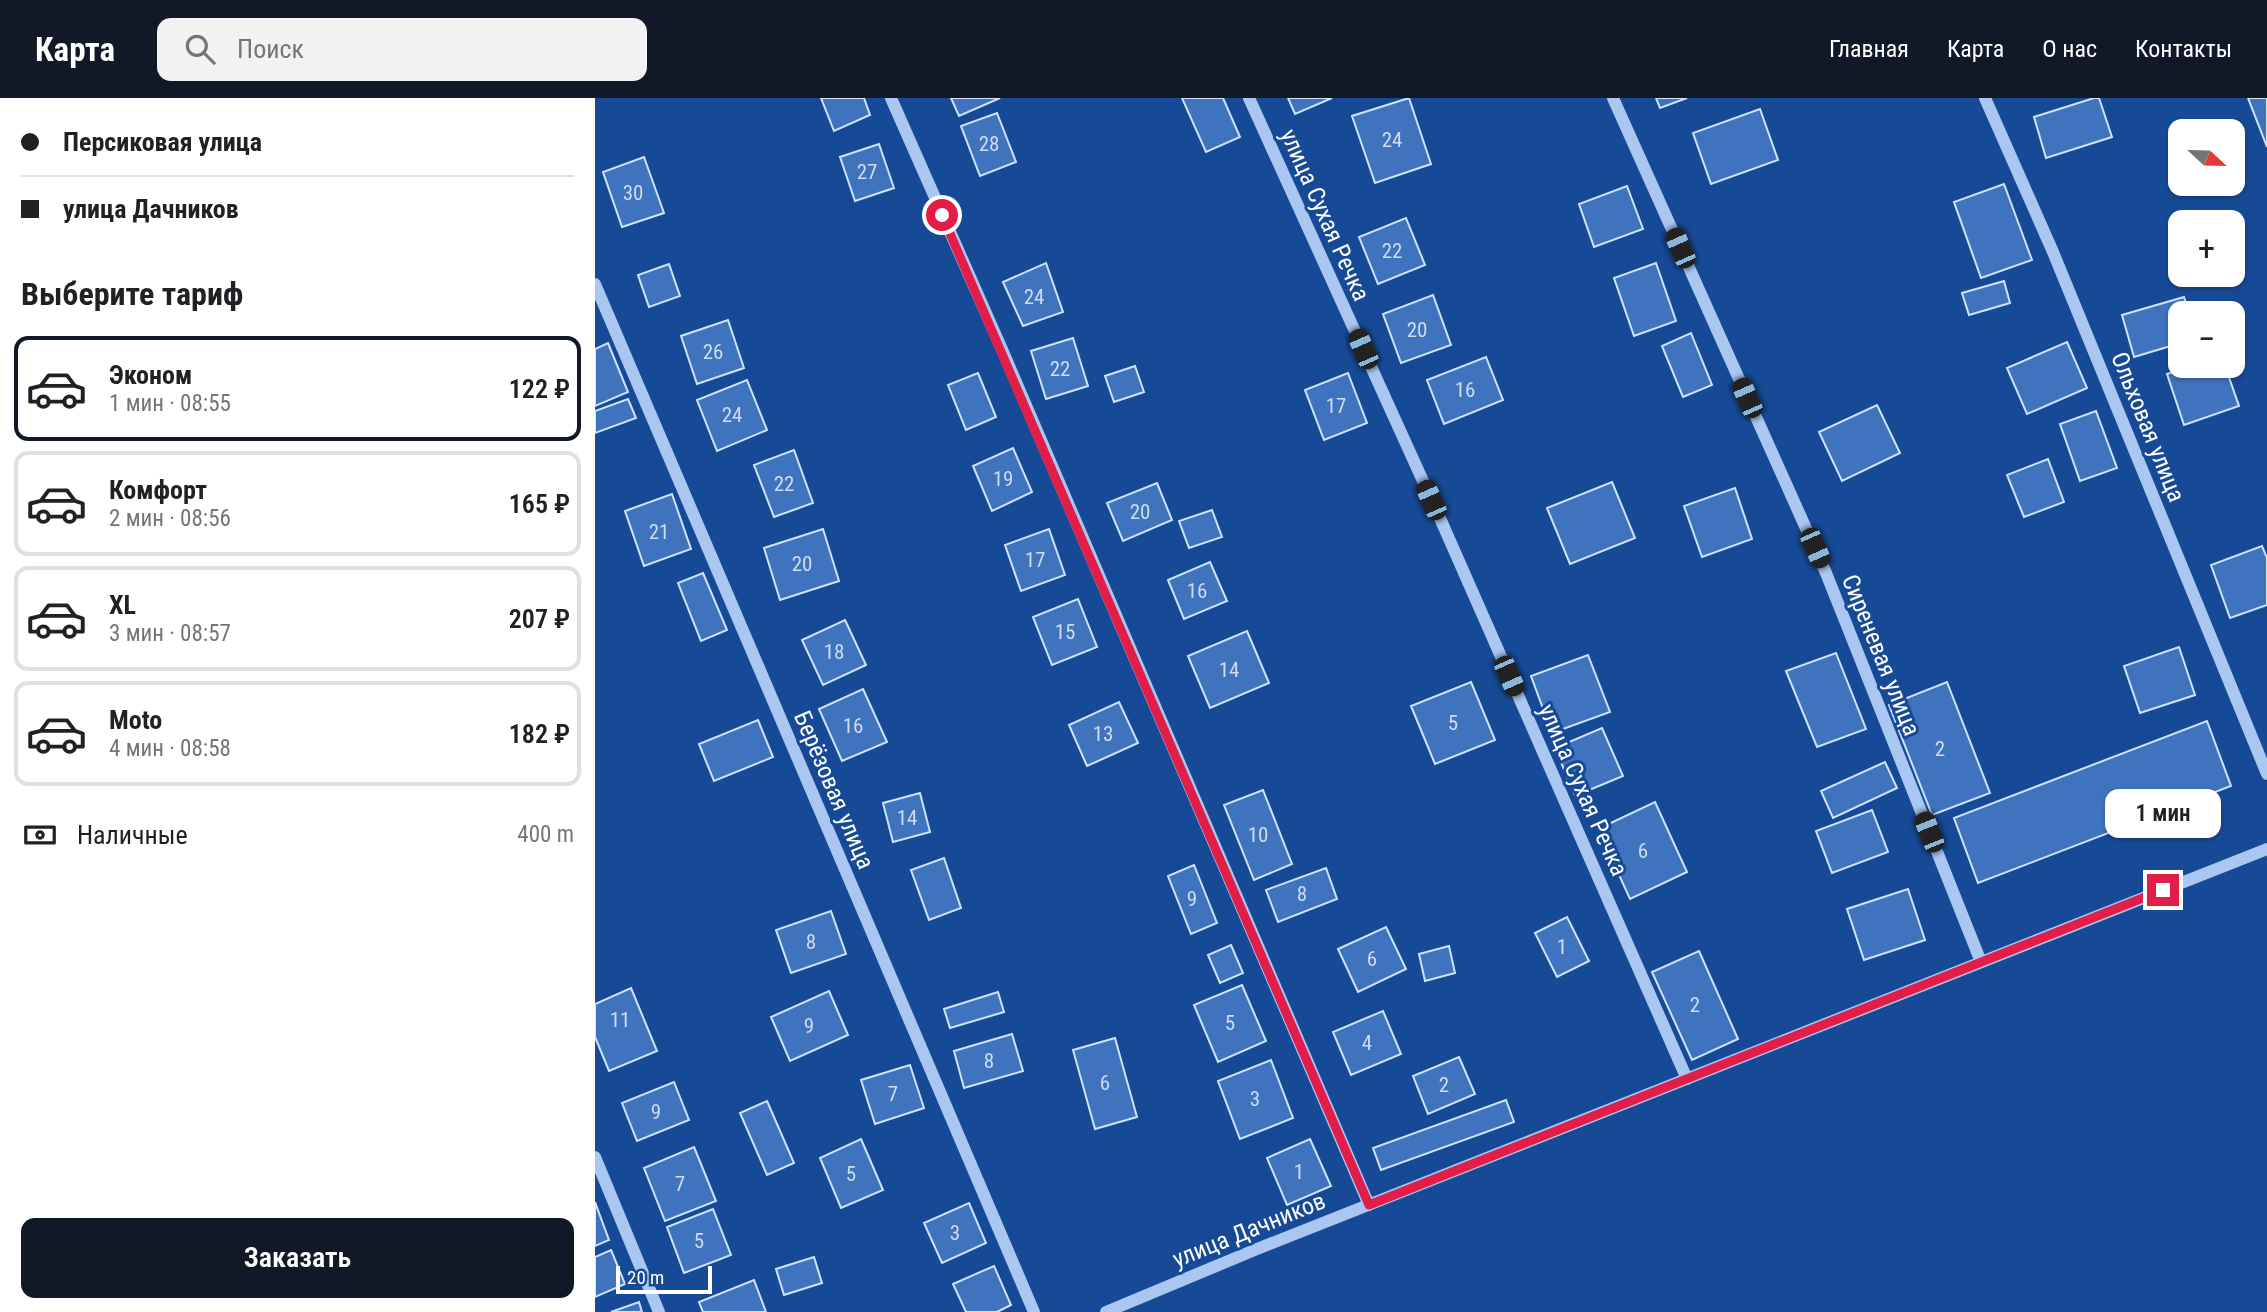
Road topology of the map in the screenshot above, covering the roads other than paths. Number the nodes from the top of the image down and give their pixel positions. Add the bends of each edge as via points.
1 (891, 98) edge
2 (1249, 98) edge
3 (1613, 98) edge
4 (1985, 98) edge
5 (595, 284) edge
6 (2267, 774) edge
7 (2267, 849) edge
8 (1981, 962) junction
9 (1687, 1079) junction
10 (595, 1157) edge
11 (1369, 1205) junction
12 (659, 1312) edge
13 (1034, 1312) edge
14 (1106, 1312) edge

1 - 11 street
2 - 9 street, улица Сухая Речка
3 - 8 street, Сиреневая улица via 1826,573
4 - 6 street, Ольховая улица via 2053,251
5 - 13 street, Берёзовая улица
7 - 8 street, улица Дачников
8 - 9 street, улица Дачников
9 - 11 street, улица Дачников
10 - 12 street
11 - 14 street, улица Дачников

